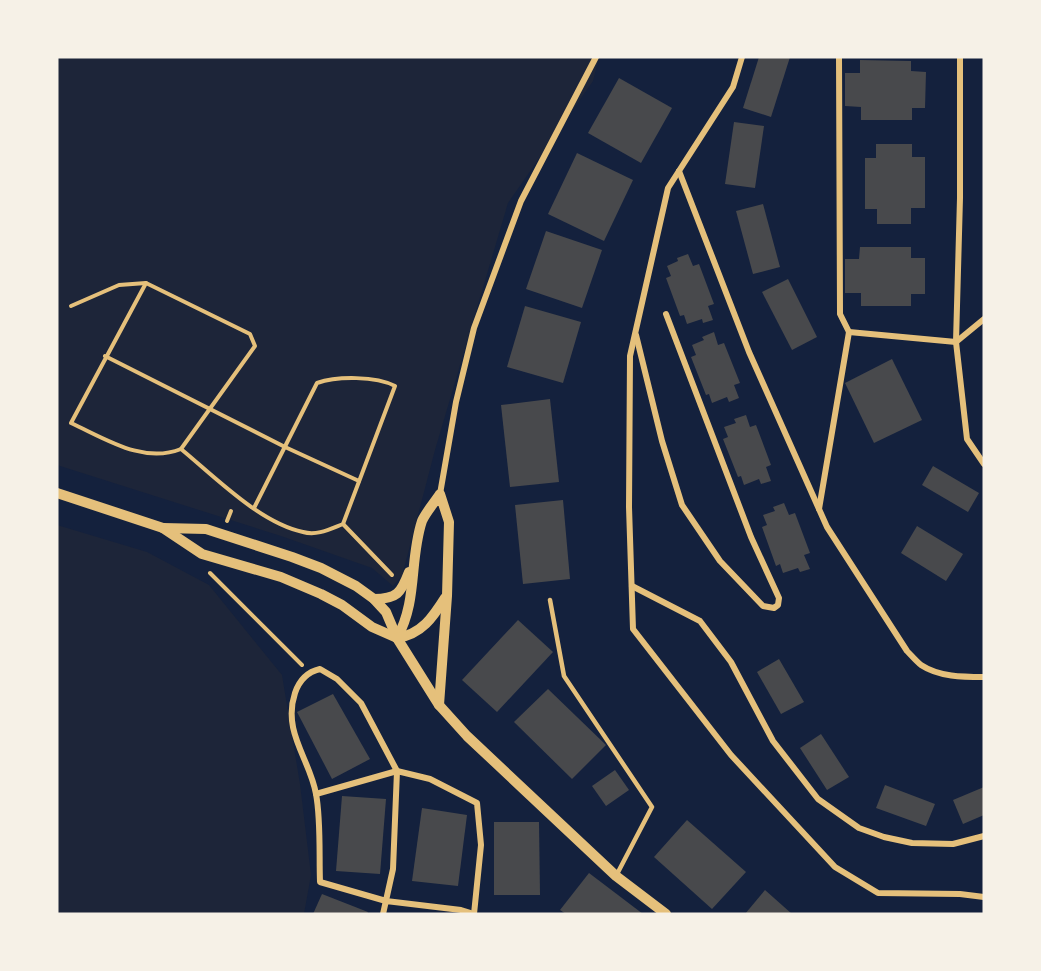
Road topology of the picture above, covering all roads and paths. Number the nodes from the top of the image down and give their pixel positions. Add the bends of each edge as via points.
1 (596, 57) edge
2 (742, 57) edge
3 (839, 57) edge
4 (960, 57) edge
5 (679, 171) junction
6 (146, 283) junction
7 (70, 306) dead end
8 (666, 314) dead end
9 (984, 320) edge
10 (849, 332) junction
11 (635, 333) junction
12 (956, 342) junction
13 (105, 356) junction
14 (210, 409) junction
15 (285, 447) junction
16 (182, 449) junction
17 (984, 464) edge
18 (359, 481) junction
19 (57, 493) edge
20 (440, 494) junction
21 (254, 508) junction
22 (819, 509) junction
23 (231, 511) dead end
24 (343, 524) junction
25 (164, 528) junction
26 (223, 534) junction
27 (214, 557) junction
28 (414, 560) junction
29 (632, 586) junction
30 (401, 590) junction
31 (447, 596) junction
32 (374, 599) junction
33 (550, 600) dead end
34 (397, 638) junction
35 (309, 672) junction
36 (984, 677) edge
37 (439, 705) junction
38 (397, 771) junction
39 (316, 794) junction
40 (984, 836) edge
41 (616, 876) junction
42 (984, 897) edge
43 (386, 901) junction
44 (382, 914) edge
45 (474, 914) edge
46 (666, 914) edge

1 - 20 street via 521,201 474,328
2 - 5 street via 733,87
3 - 10 street via 840,314
4 - 12 street
5 - 11 street via 668,188
5 - 22 street via 749,352
6 - 7 path via 119,285
6 - 13 path
6 - 14 path via 250,334 255,346
8 - 11 street via 751,537 779,598 774,608 763,606 720,561 682,505
9 - 12 street
10 - 12 street
10 - 22 street
11 - 29 street via 630,356
12 - 17 street via 967,439
13 - 14 path
13 - 16 path via 71,423 147,454 170,454
14 - 15 path
14 - 16 path
15 - 18 path
15 - 18 path via 317,383 338,378 388,382 395,386
15 - 21 path
16 - 21 path
18 - 24 path
19 - 25 street
20 - 28 street via 423,519
20 - 31 street via 449,522
21 - 24 path via 304,533 322,532
22 - 36 street via 907,651 921,665 939,673
23 - 26 path
24 - 30 path via 388,570
25 - 26 street via 206,529
25 - 27 street via 202,554
26 - 32 street via 321,568
27 - 34 street via 321,594 372,627
27 - 35 path via 209,572
28 - 30 street
28 - 34 street via 410,608
29 - 40 street via 700,621 731,662 773,741 818,799 859,828 884,837 912,843 953,844
29 - 42 street via 633,629 731,755 835,867 878,893
30 - 32 street via 387,599
31 - 34 street via 420,630
31 - 37 street
32 - 34 street via 386,612
33 - 41 lane via 564,676 652,807
34 - 37 street
35 - 38 street via 320,669 337,679 361,703
35 - 39 street via 298,686 291,706 294,734
37 - 41 street
38 - 39 street
38 - 43 street via 393,869
38 - 45 street via 430,779 477,803 481,844
39 - 43 street via 320,882
41 - 46 street
43 - 44 street
43 - 45 street

